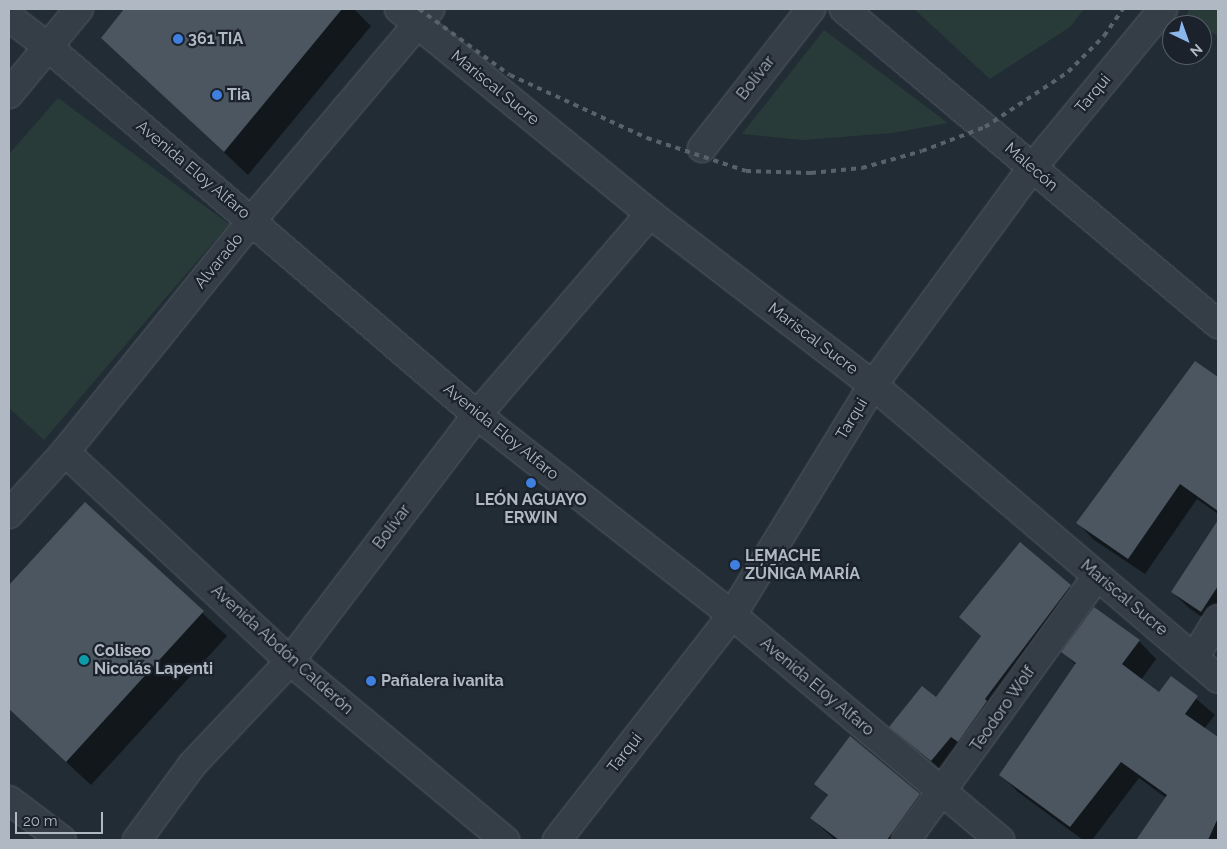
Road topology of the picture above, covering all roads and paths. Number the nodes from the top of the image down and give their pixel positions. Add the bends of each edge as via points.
1 (79, 9) edge
2 (811, 9) edge
3 (844, 9) edge
4 (1163, 9) edge
5 (415, 14) edge
6 (9, 17) edge
7 (48, 47) junction
8 (9, 94) edge
9 (702, 148) dead end
10 (1032, 168) junction
11 (650, 214) junction
12 (252, 220) junction
13 (1218, 324) edge
14 (874, 385) junction
15 (477, 415) junction
16 (65, 452) junction
17 (9, 514) edge
18 (1097, 576) junction
19 (732, 615) junction
20 (1218, 618) edge
21 (1194, 658) junction
22 (290, 661) junction
23 (1218, 679) edge
24 (942, 793) junction
25 (9, 800) edge
26 (62, 840) edge
27 (137, 840) edge
28 (505, 840) edge
29 (557, 840) edge
30 (906, 840) edge
31 (1000, 840) edge

1 - 7 street
2 - 9 street, Bolívar
3 - 10 street, Malecón
4 - 10 street, Tarqui
5 - 11 street, Mariscal Sucre
5 - 12 street, Alvarado
6 - 7 street, Avenida Eloy Alfaro
7 - 8 street
7 - 12 street, Avenida Eloy Alfaro
10 - 13 street, Malecón
10 - 14 street, Tarqui
11 - 14 street, Mariscal Sucre
11 - 15 street, Bolívar
12 - 15 street, Avenida Eloy Alfaro
12 - 16 street, Alvarado
14 - 18 street, Mariscal Sucre
14 - 19 street, Tarqui
15 - 19 street, Avenida Eloy Alfaro
15 - 22 street, Bolívar
16 - 17 street, Alvarado
16 - 22 street, Avenida Abdón Calderón
18 - 21 street, Mariscal Sucre
18 - 24 street, Teodoro Wolf
19 - 24 street, Avenida Eloy Alfaro
19 - 29 street, Tarqui
20 - 21 street
21 - 23 street, Mariscal Sucre
22 - 27 street, Bolívar via 192,765
22 - 28 street, Avenida Abdón Calderón
24 - 30 street, Teodoro Wolf
24 - 31 street, Avenida Eloy Alfaro
25 - 26 street

